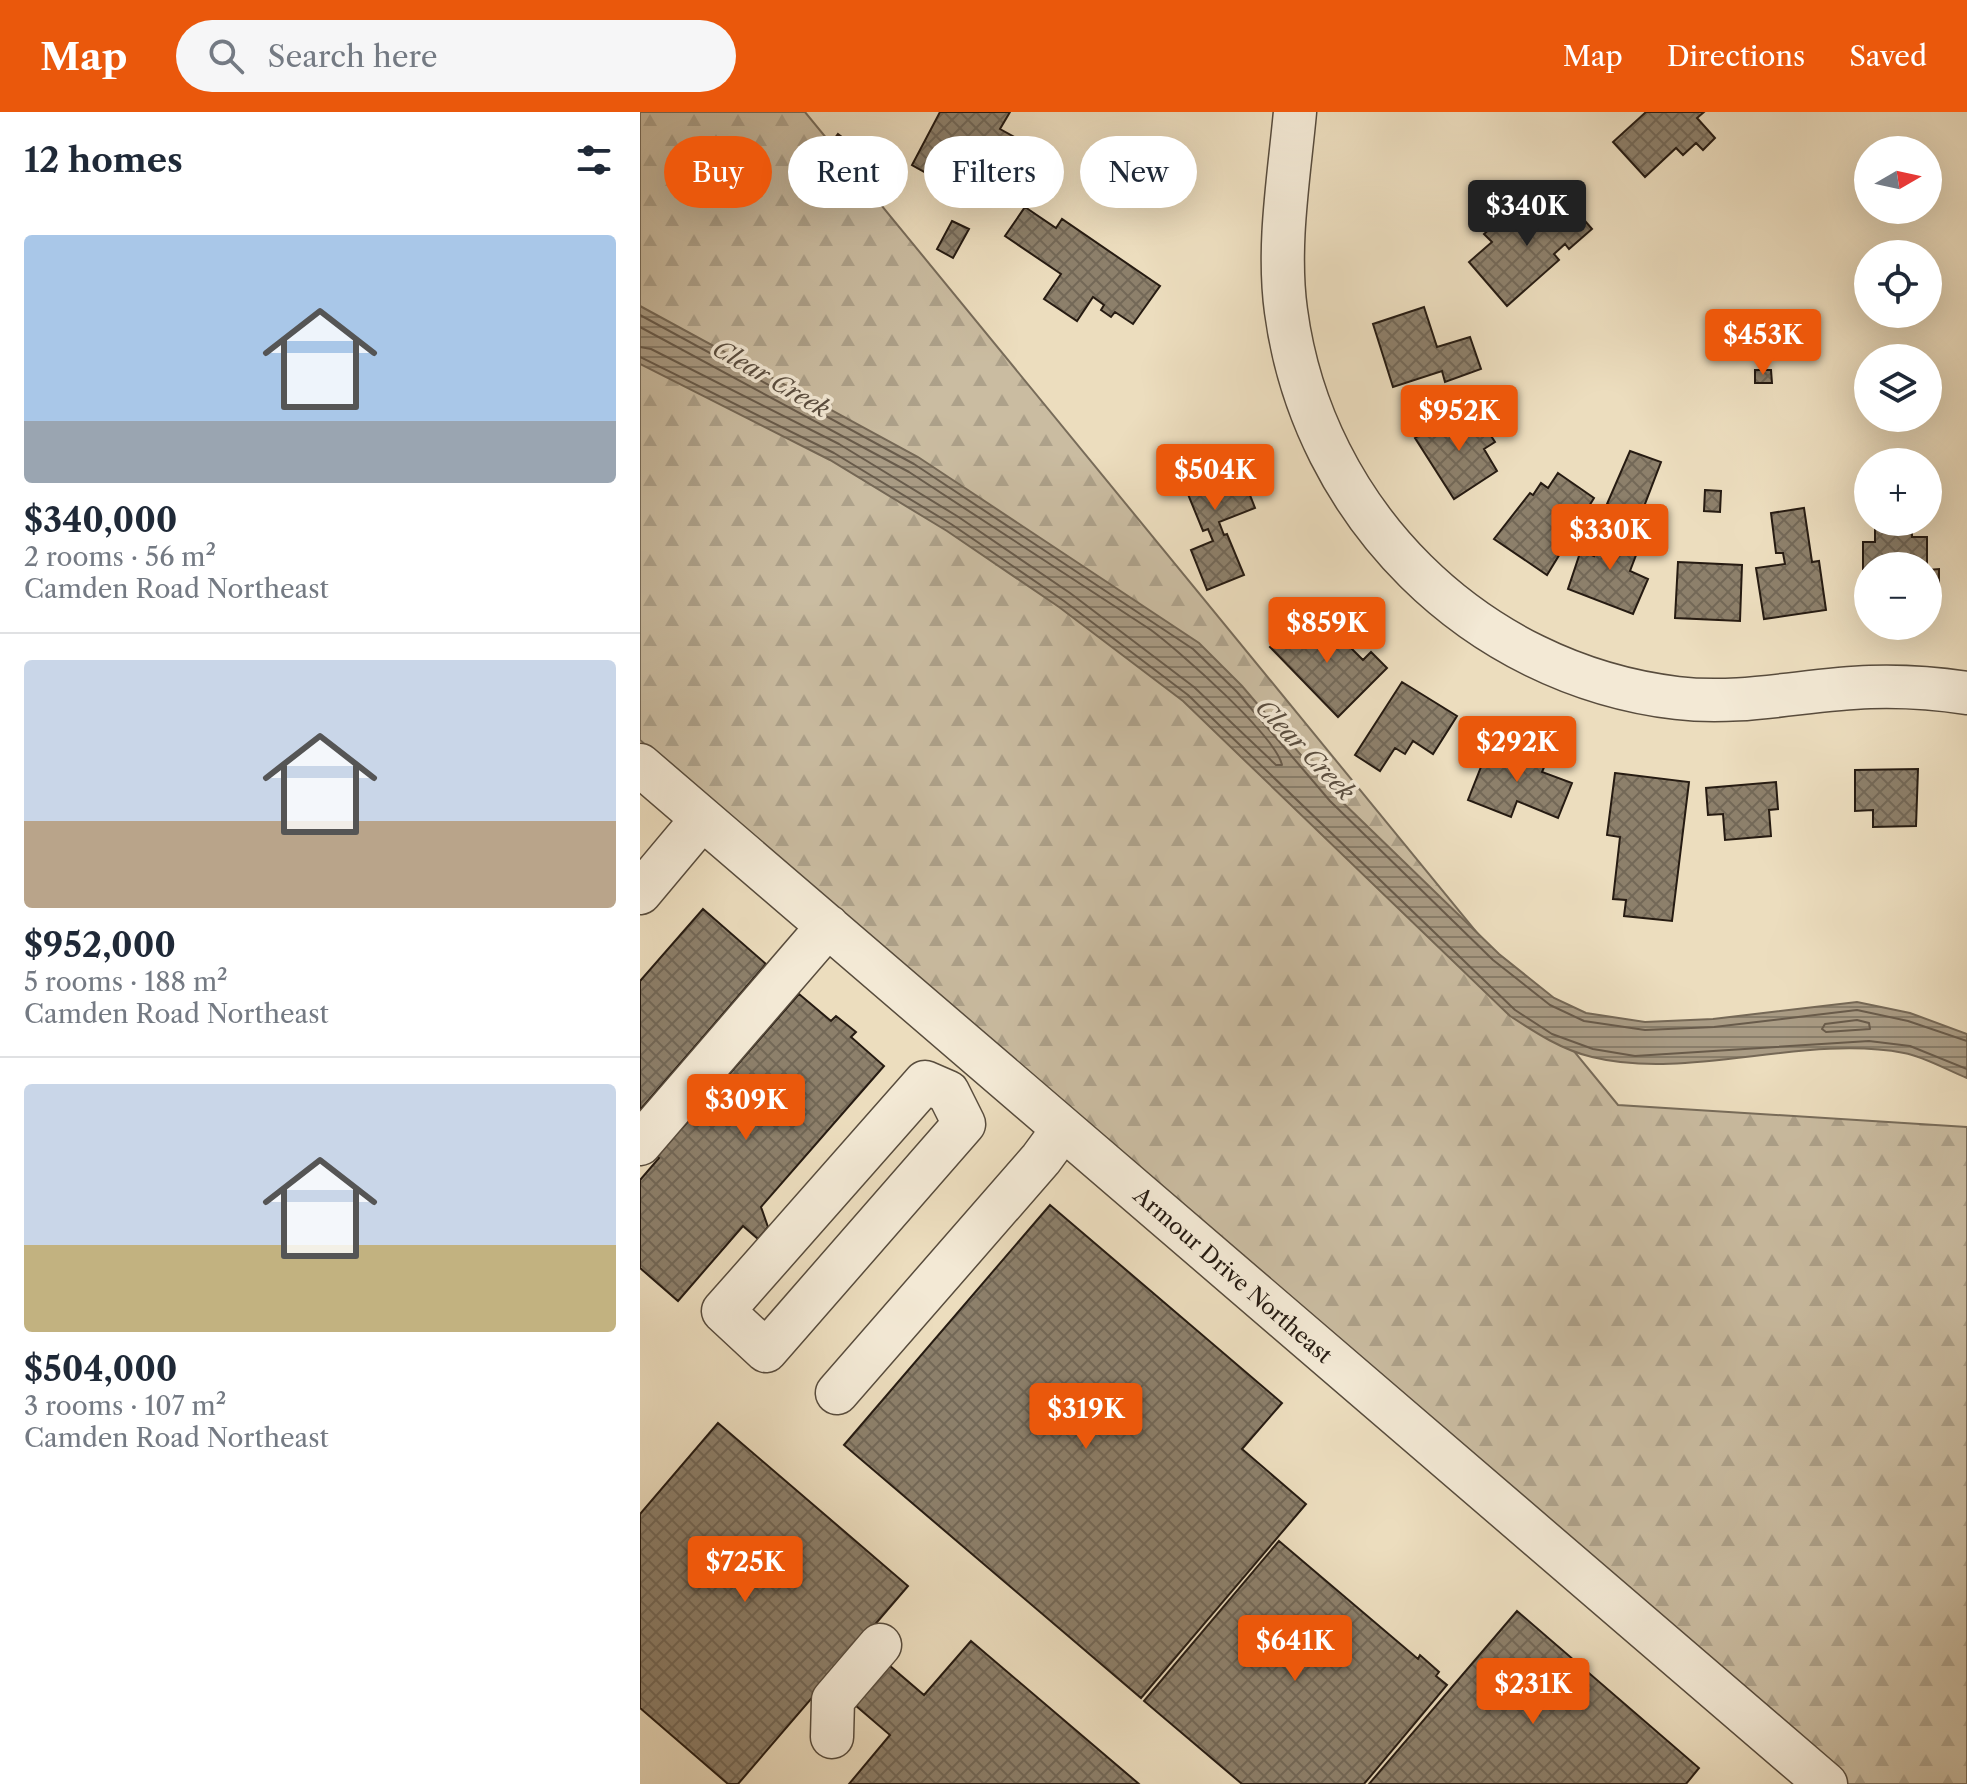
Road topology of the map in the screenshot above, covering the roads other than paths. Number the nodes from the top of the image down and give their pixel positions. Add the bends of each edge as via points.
1 (1295, 112) edge
2 (1967, 693) edge
3 (640, 765) edge
4 (702, 819) junction
5 (640, 893) edge
6 (828, 926) junction
7 (975, 1053) junction
8 (948, 1092) junction
9 (1063, 1129) junction
10 (640, 1144) edge
11 (837, 1393) dead end
12 (880, 1645) dead end
13 (832, 1737) dead end
14 (1814, 1780) edge

1 - 2 street via 1282,255 1285,310 1296,364 1316,426 1343,481 1382,538 1425,582 1472,621 1518,649 1625,689 1725,701 1870,687
3 - 4 street, Armour Drive Northeast
4 - 5 street
4 - 6 street, Armour Drive Northeast
6 - 7 street, Armour Drive Northeast
6 - 10 street
7 - 8 street
7 - 9 street, Armour Drive Northeast
8 - 8 street via 925,1082 723,1311 766,1351 964,1124
9 - 11 street
9 - 14 street, Armour Drive Northeast via 1540,1560 1748,1739
12 - 13 street via 833,1700

